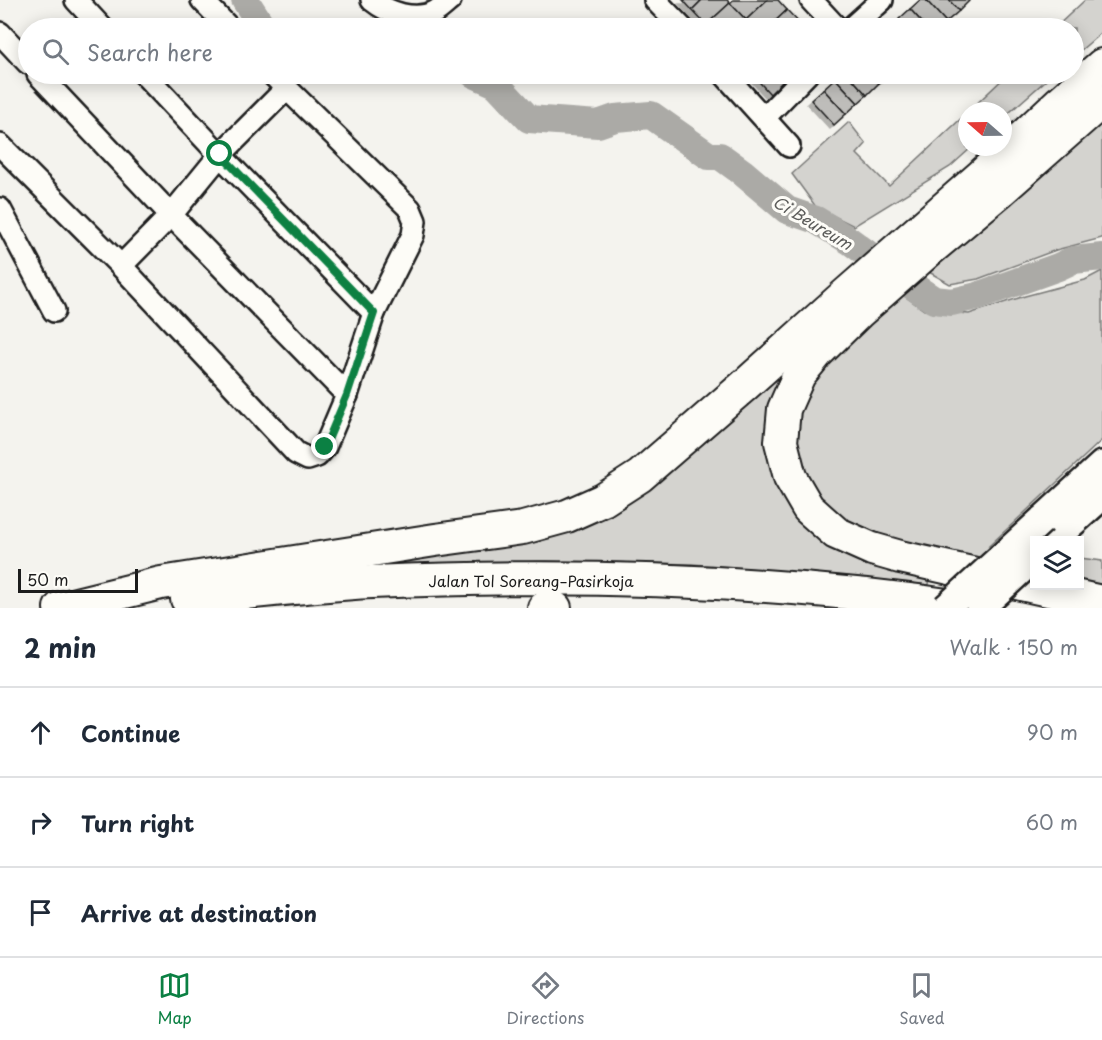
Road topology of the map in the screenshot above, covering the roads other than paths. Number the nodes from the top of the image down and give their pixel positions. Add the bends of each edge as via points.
1 (76, 0) edge
2 (202, 0) edge
3 (372, 0) edge
4 (450, 0) edge
5 (655, 0) edge
6 (811, 0) edge
7 (882, 0) edge
8 (93, 18) edge
9 (219, 18) edge
10 (672, 18) edge
11 (828, 18) edge
12 (862, 18) edge
13 (0, 33) edge
14 (18, 52) edge
15 (1102, 65) edge
16 (1084, 81) edge
17 (47, 84) edge
18 (154, 84) edge
19 (277, 84) edge
20 (282, 84) edge
21 (734, 84) edge
22 (797, 84) edge
23 (1080, 84) edge
24 (1102, 101) edge
25 (765, 117) junction
26 (0, 144) edge
27 (789, 146) dead end
28 (220, 154) junction
29 (0, 209) edge
30 (171, 215) junction
31 (918, 245) junction
32 (121, 266) junction
33 (852, 304) junction
34 (54, 311) dead end
35 (374, 313) junction
36 (347, 395) junction
37 (1102, 465) edge
38 (1102, 496) edge
39 (1055, 528) edge
40 (1030, 563) edge
41 (1102, 602) edge
42 (60, 608) edge
43 (93, 608) edge
44 (544, 608) edge
45 (555, 608) edge
46 (946, 608) edge
47 (969, 608) edge
48 (980, 608) edge

1 - 8 street
2 - 9 street
3 - 4 street via 395,13 414,16 433,12
5 - 10 street
6 - 11 street
7 - 12 street
13 - 14 street
15 - 16 highway
17 - 30 street
18 - 28 street
19 - 28 street
20 - 35 street via 410,210 415,221 413,235
21 - 25 street
22 - 25 street
23 - 31 highway via 982,175
24 - 31 highway via 999,192
25 - 27 street
26 - 32 street
28 - 30 street
28 - 35 street
29 - 34 street
30 - 32 street
30 - 36 street
31 - 33 highway
32 - 36 street via 296,453 308,459 325,447
33 - 41 highway via 799,375 784,409 783,451 790,477 808,508 836,533 872,549
33 - 42 highway via 744,386 640,476 603,500 567,516 523,528 161,583
35 - 36 street
37 - 39 main road
38 - 39 main road
39 - 46 main road, bridge
40 - 48 main road, bridge
43 - 47 highway, Jalan Tol Soreang–Pasirkoja via 290,588 485,578 728,583
44 - 45 highway, Jalan Tol Soreang–Pasirkoja

